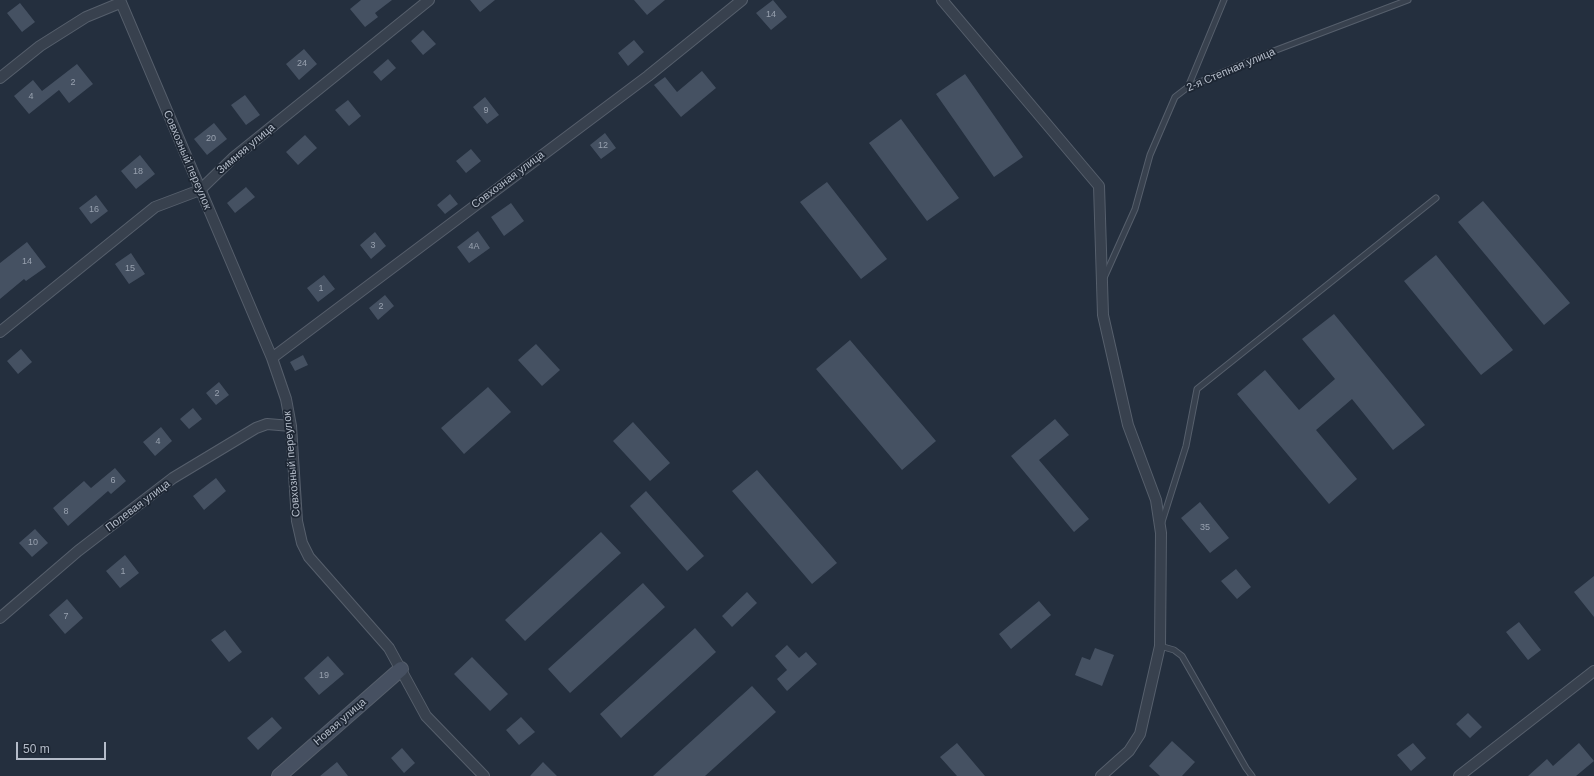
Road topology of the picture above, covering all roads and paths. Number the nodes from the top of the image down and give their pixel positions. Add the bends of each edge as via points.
1 (429, 0) edge
2 (742, 0) edge
3 (942, 0) edge
4 (1224, 0) edge
5 (1408, 0) edge
6 (120, 1) edge
7 (0, 78) edge
8 (1188, 87) junction
9 (200, 190) junction
10 (1436, 198) dead end
11 (1102, 282) junction
12 (0, 332) edge
13 (272, 358) junction
14 (291, 426) junction
15 (1161, 525) junction
16 (0, 618) edge
17 (1160, 646) junction
18 (401, 669) junction
19 (1594, 671) edge
20 (278, 776) edge
21 (484, 776) edge
22 (1101, 776) edge
23 (1252, 776) edge
24 (1459, 776) edge

1 - 9 street, Зимняя улица via 233,158
2 - 13 street, Совхозная улица via 648,76
3 - 11 street via 1099,186
4 - 8 lane
5 - 8 lane, 2-я Степная улица via 1271,52
6 - 7 street via 86,17 40,46
6 - 9 street, Совхозный переулок
8 - 11 lane, 2-я Степная улица via 1175,97 1150,155 1135,209
9 - 12 street, Зимняя улица via 155,207
9 - 13 street, Совхозный переулок
10 - 15 lane via 1197,389 1186,446
11 - 15 street via 1103,315 1114,370 1128,425 1156,500
13 - 14 street, Совхозный переулок via 286,399
14 - 16 street, Полевая улица via 267,424 256,428 173,478 78,551
14 - 18 street, Совхозный переулок via 297,521 302,543 309,557 389,648
15 - 17 street
17 - 22 street via 1140,734 1130,751
17 - 23 lane via 1174,650 1182,656
18 - 20 street, Новая улица
18 - 21 street, Совхозный переулок via 426,716
19 - 24 street

